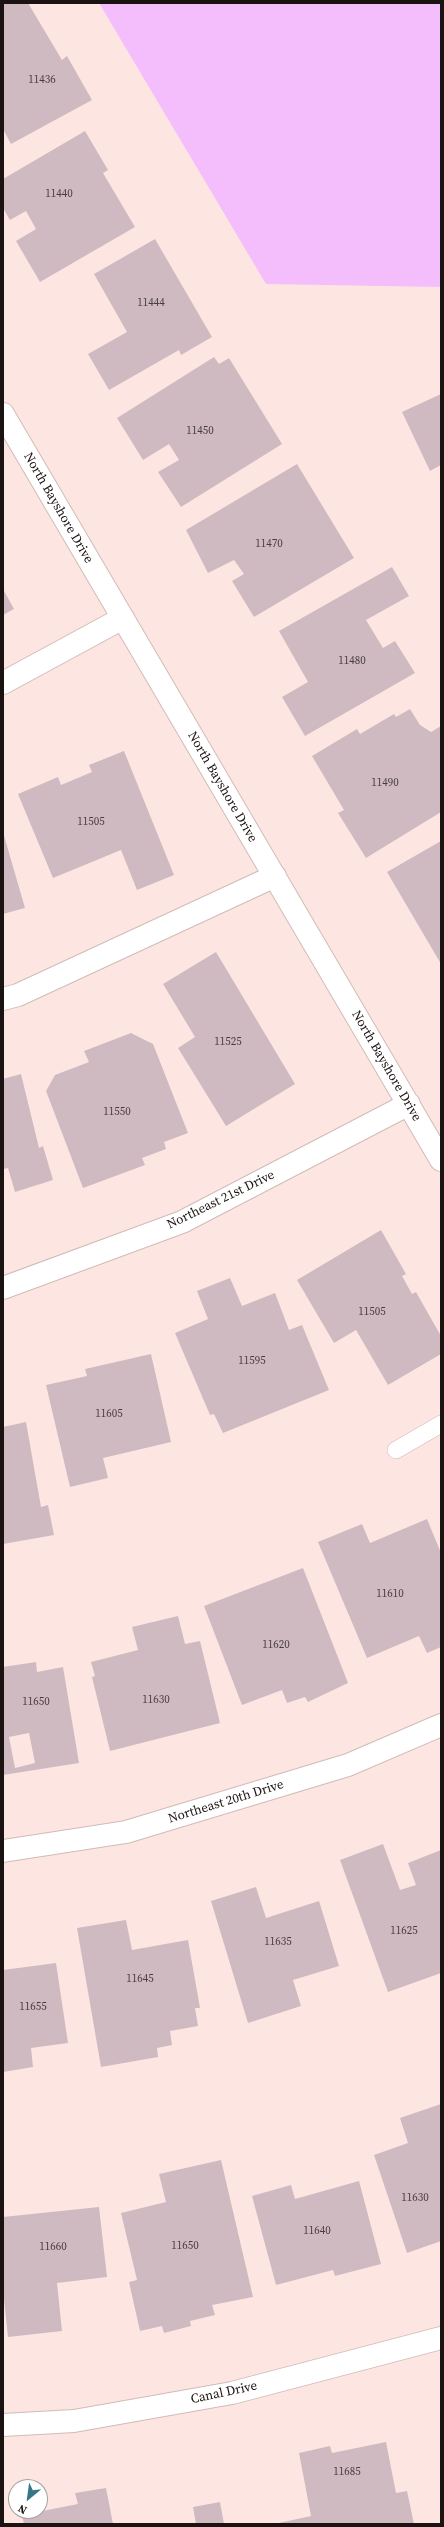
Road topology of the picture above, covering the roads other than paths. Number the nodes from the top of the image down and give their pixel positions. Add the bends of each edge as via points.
1 (3, 414) edge
2 (123, 618) junction
3 (3, 683) edge
4 (275, 876) junction
5 (3, 999) edge
6 (409, 1104) junction
7 (441, 1160) edge
8 (3, 1288) edge
9 (441, 1424) edge
10 (396, 1450) dead end
11 (441, 1725) edge
12 (3, 1851) edge
13 (441, 2338) edge
14 (3, 2425) edge

1 - 2 street, North Bayshore Drive
2 - 3 street
2 - 4 street, North Bayshore Drive
4 - 5 street via 18,995
4 - 6 street, North Bayshore Drive
6 - 7 street, North Bayshore Drive
6 - 8 street, Northeast 21st Drive via 182,1222
9 - 10 lane
11 - 12 street, Northeast 20th Drive via 348,1765 126,1832
13 - 14 street, Canal Drive via 232,2393 74,2421

